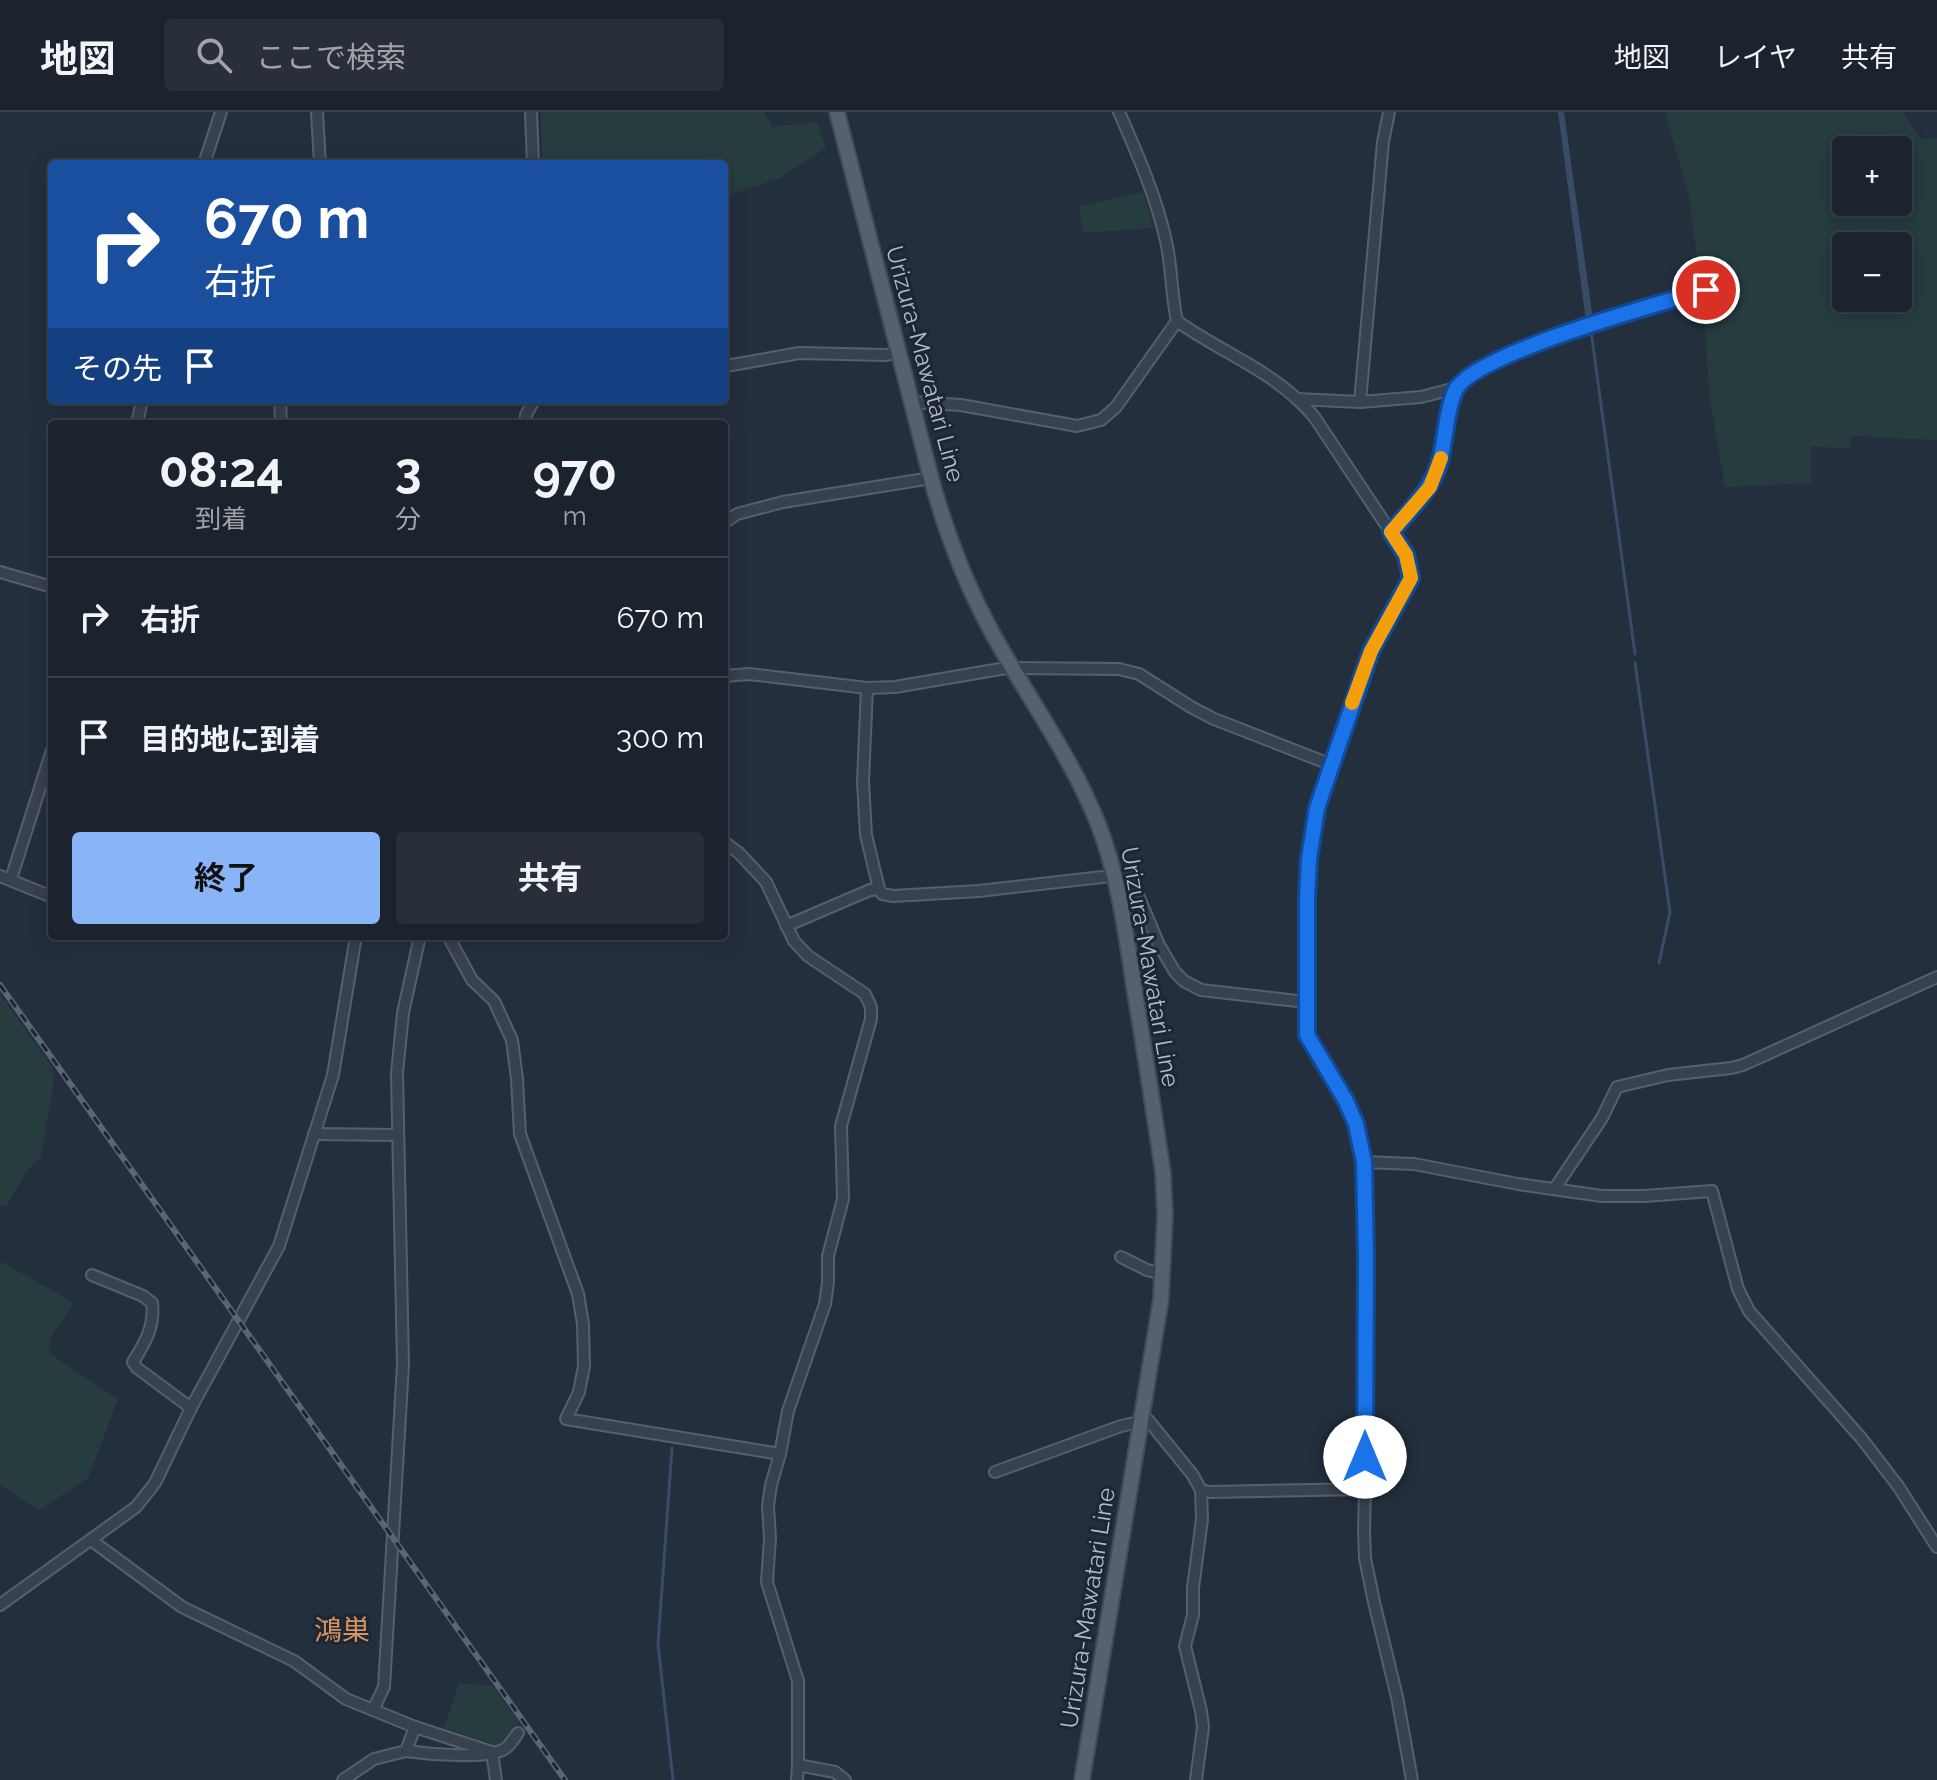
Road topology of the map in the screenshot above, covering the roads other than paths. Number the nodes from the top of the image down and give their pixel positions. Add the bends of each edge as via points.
1 (221, 112) edge
2 (317, 112) edge
3 (531, 112) edge
4 (837, 112) edge
5 (1119, 112) edge
6 (1389, 112) edge
7 (205, 160) edge
8 (320, 160) edge
9 (533, 160) edge
10 (1706, 290) dead end
11 (1177, 321) junction
12 (899, 352) junction
13 (728, 364) edge
14 (1456, 388) junction
15 (1297, 399) junction
16 (912, 402) junction
17 (1360, 402) junction
18 (931, 478) junction
19 (728, 520) edge
20 (1391, 532) junction
21 (0, 572) edge
22 (48, 586) edge
23 (1014, 669) junction
24 (728, 676) edge
25 (867, 688) junction
26 (48, 761) edge
27 (1332, 765) junction
28 (728, 845) edge
29 (1114, 876) junction
30 (5, 877) edge
31 (879, 889) junction
32 (48, 895) edge
33 (786, 926) junction
34 (355, 940) edge
35 (419, 940) edge
36 (450, 940) edge
37 (1937, 977) edge
38 (1306, 1002) junction
39 (314, 1134) junction
40 (398, 1135) junction
41 (1364, 1162) junction
42 (1555, 1188) junction
43 (1121, 1257) dead end
44 (1163, 1274) junction
45 (92, 1275) dead end
46 (191, 1408) junction
47 (1141, 1423) junction
48 (780, 1454) junction
49 (995, 1472) dead end
50 (1365, 1489) junction
51 (1201, 1490) junction
52 (91, 1540) junction
53 (1937, 1547) edge
54 (0, 1605) edge
55 (373, 1710) junction
56 (415, 1727) junction
57 (518, 1733) dead end
58 (406, 1751) junction
59 (492, 1752) junction
60 (798, 1765) junction
61 (343, 1780) edge
62 (496, 1780) edge
63 (797, 1780) edge
64 (845, 1780) edge
65 (1082, 1780) edge
66 (1196, 1780) edge
67 (1412, 1780) edge

1 - 7 street
2 - 8 street
3 - 9 street
4 - 12 main road, Urizura-Mawatari Line
5 - 11 street via 1166,241
6 - 17 street
10 - 14 street via 1539,342 1481,367
11 - 15 street
11 - 16 street via 1101,420 1077,426 961,405
12 - 13 street via 799,353
12 - 16 main road, Urizura-Mawatari Line
14 - 17 street
14 - 20 street via 1430,487
15 - 17 street
15 - 20 street
16 - 18 main road, Urizura-Mawatari Line
18 - 19 street via 783,502
18 - 23 main road, Urizura-Mawatari Line via 967,582
20 - 27 street via 1406,555 1411,578 1371,651
21 - 22 street
23 - 25 street
23 - 27 street via 1119,669 1139,674 1214,719
23 - 29 main road, Urizura-Mawatari Line via 1086,797
24 - 25 street
25 - 31 street via 866,835
26 - 30 street
27 - 38 street via 1317,808 1309,859
28 - 33 street via 766,882
29 - 31 street via 893,896
29 - 38 street via 1129,874 1159,945 1184,981 1201,990
29 - 44 main road, Urizura-Mawatari Line via 1163,1173
30 - 32 street
31 - 33 street
33 - 48 street via 808,956 865,994 871,1019 841,1126 843,1199 828,1256 825,1304 788,1411
34 - 39 street via 333,1075
35 - 40 street via 403,1013
36 - 48 street via 472,980 494,1001 512,1040 520,1134 578,1294 584,1366 566,1419
37 - 42 street via 1743,1065 1617,1087
38 - 41 street via 1307,1035 1346,1101
39 - 40 street
39 - 46 street via 279,1246
40 - 55 street via 403,1365 384,1687
41 - 42 street via 1414,1164
41 - 50 street
42 - 53 street via 1602,1196 1712,1191 1738,1289 1749,1311 1862,1439
43 - 44 street
44 - 47 main road, Urizura-Mawatari Line
45 - 46 street via 152,1303 151,1327 133,1362
46 - 52 street via 146,1495
47 - 49 street
47 - 51 street via 1148,1420
47 - 65 main road, Urizura-Mawatari Line
48 - 60 street via 768,1506 767,1582 798,1681
50 - 51 street
50 - 67 street via 1365,1558
51 - 66 street via 1193,1615 1185,1646 1203,1727
52 - 54 street
52 - 55 street via 182,1607 294,1661 346,1699
55 - 56 street
56 - 58 street
56 - 59 street
57 - 59 street via 505,1749
58 - 59 street via 448,1756
58 - 61 street via 374,1759
59 - 62 street
60 - 63 street
60 - 64 street via 835,1772

